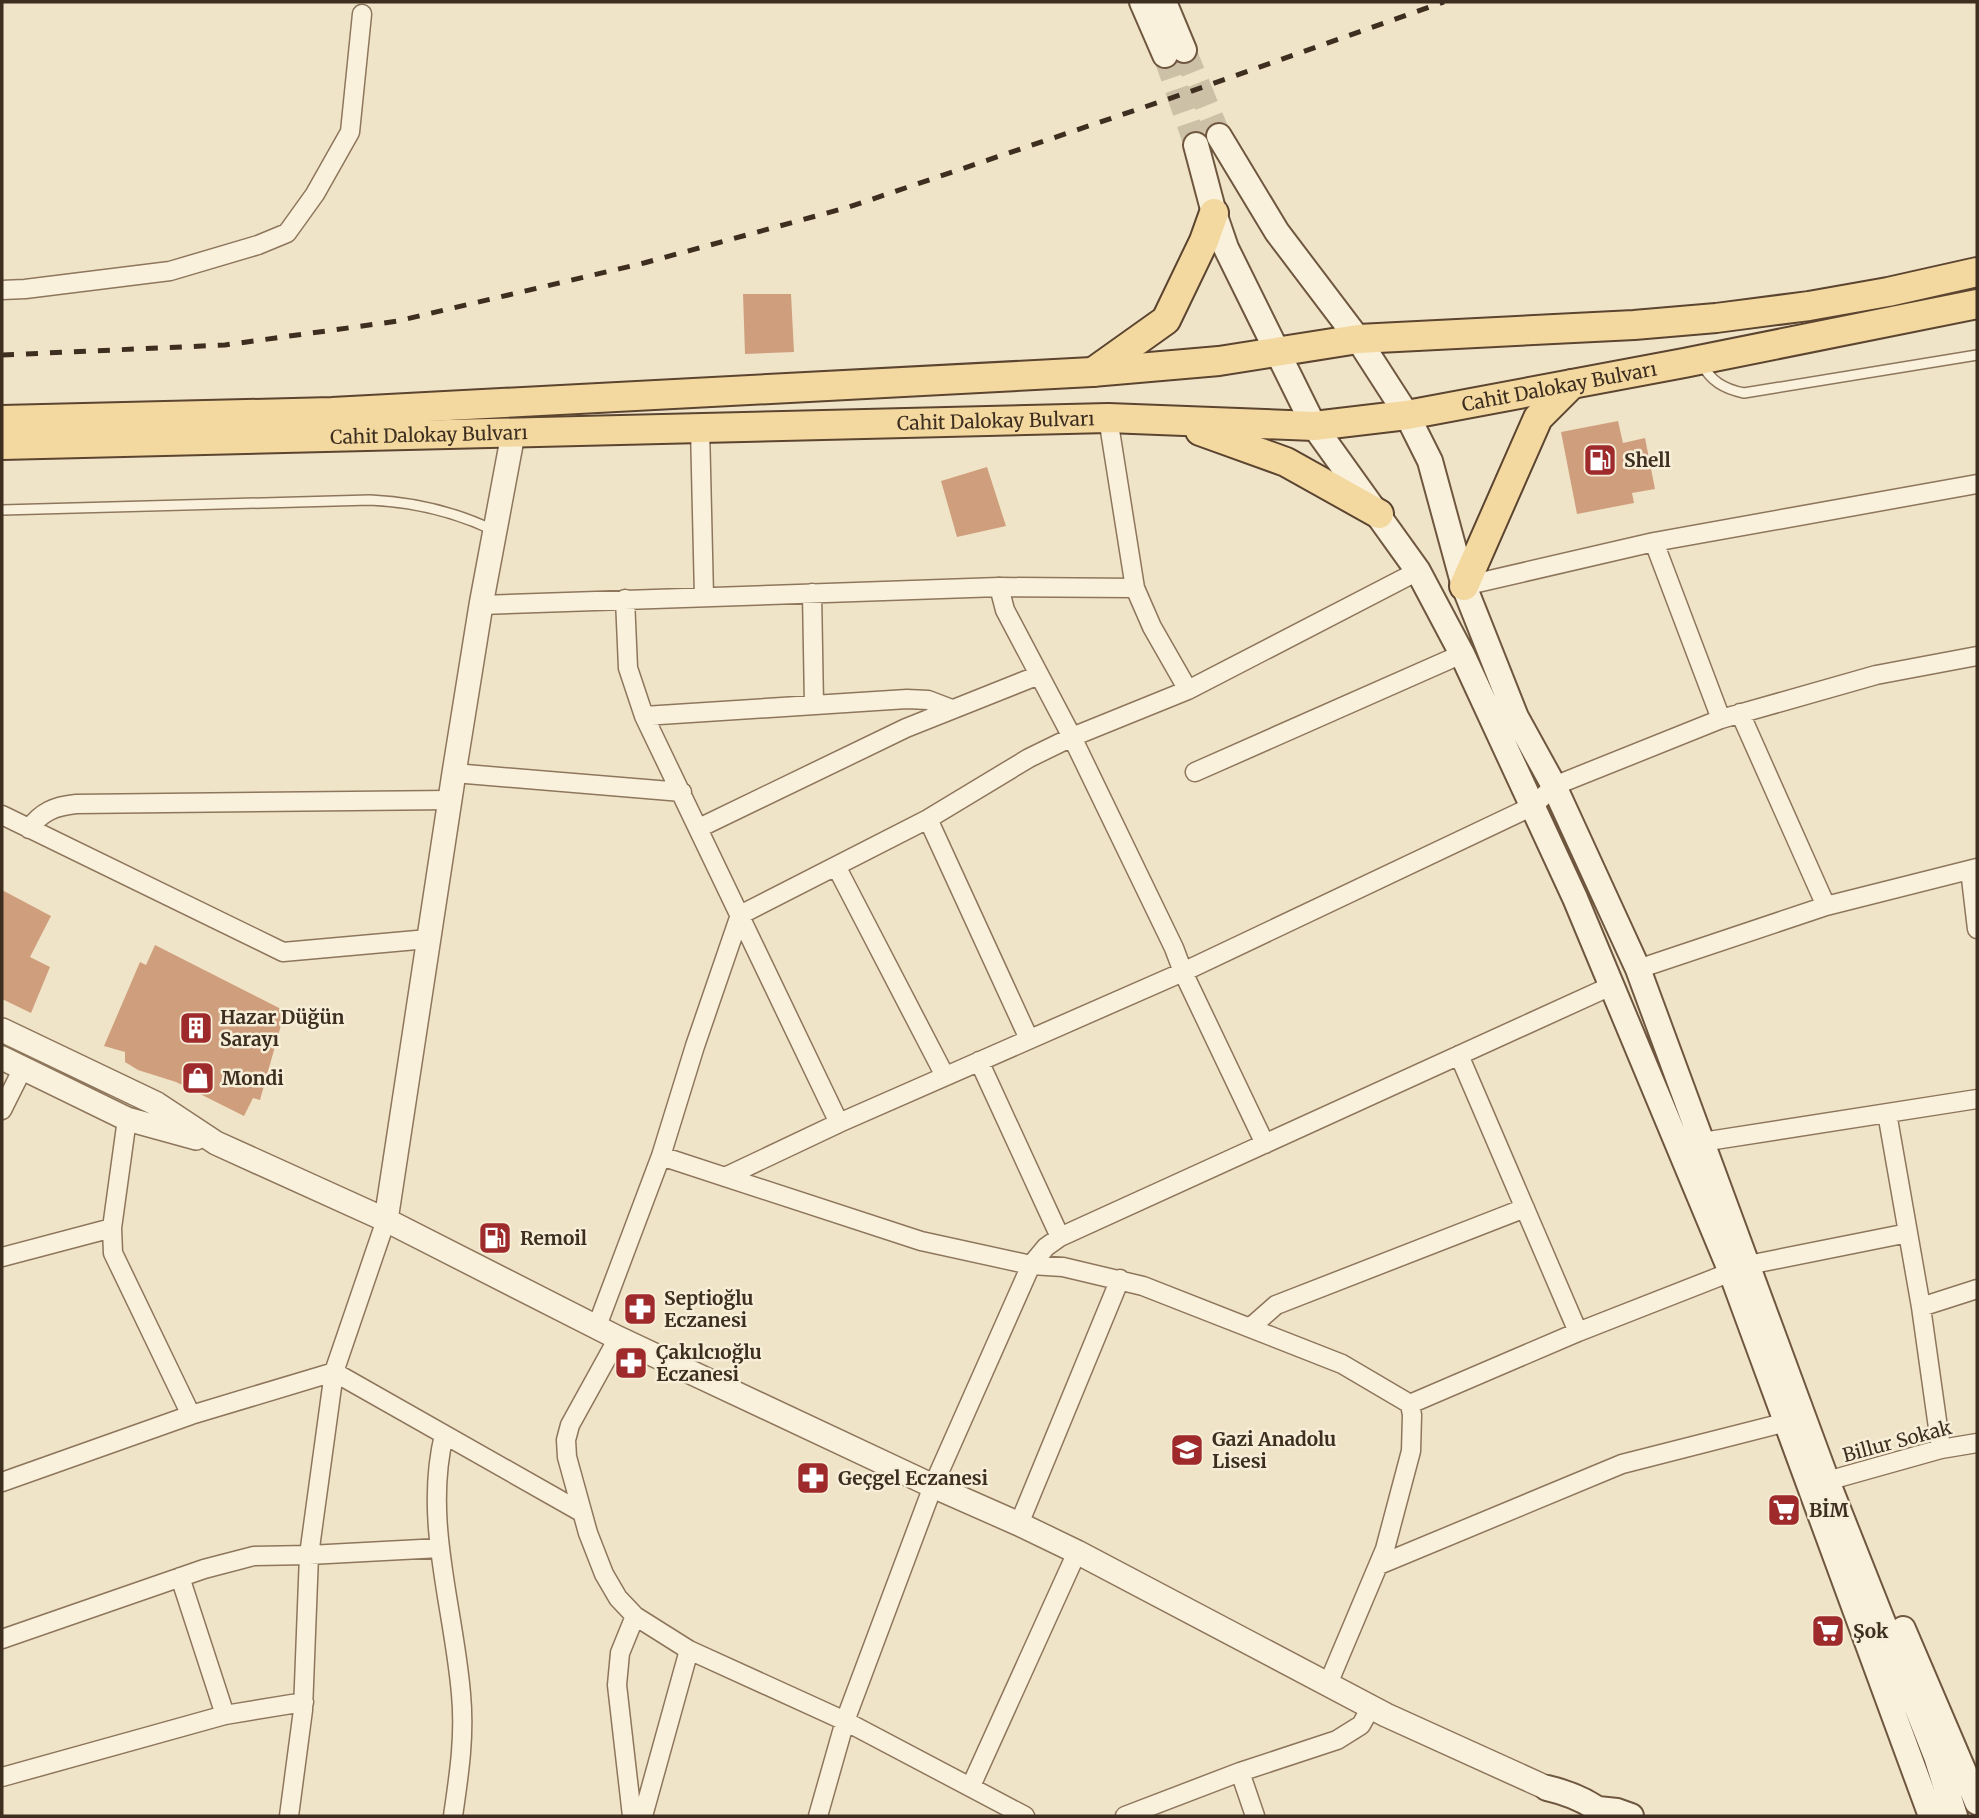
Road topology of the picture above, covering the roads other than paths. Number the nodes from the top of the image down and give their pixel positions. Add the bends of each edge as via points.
1 (1142, 2) edge
2 (1164, 2) edge
3 (362, 13) dead end
4 (1214, 213) junction
5 (1977, 272) edge
6 (2, 290) edge
7 (1977, 304) edge
8 (1358, 339) junction
9 (1278, 351) junction
10 (1977, 355) edge
11 (1700, 359) junction
12 (1092, 372) junction
13 (1572, 384) junction
14 (1407, 415) junction
15 (1108, 418) junction
16 (2, 420) edge
17 (1175, 422) junction
18 (1314, 426) junction
19 (701, 429) junction
20 (513, 434) junction
21 (2, 445) edge
22 (1977, 484) edge
23 (2, 510) edge
24 (1378, 514) junction
25 (495, 531) junction
26 (1654, 542) junction
27 (1418, 570) junction
28 (1464, 586) junction
29 (999, 587) junction
30 (1135, 588) junction
31 (812, 593) junction
32 (704, 596) junction
33 (625, 599) junction
34 (481, 605) junction
35 (1462, 654) junction
36 (1977, 656) edge
37 (1039, 674) junction
38 (1188, 690) junction
39 (814, 705) junction
40 (949, 708) junction
41 (1740, 713) junction
42 (644, 716) junction
43 (1721, 719) junction
44 (1072, 737) junction
45 (1195, 772) dead end
46 (454, 773) junction
47 (1553, 786) junction
48 (682, 792) junction
49 (450, 800) junction
50 (1533, 806) junction
51 (2, 815) edge
52 (928, 819) junction
53 (699, 828) junction
54 (29, 829) junction
55 (836, 866) junction
56 (1973, 869) edge
57 (1826, 906) junction
58 (740, 915) junction
59 (1977, 929) edge
60 (429, 939) junction
61 (1638, 969) junction
62 (1183, 972) junction
63 (1611, 986) junction
64 (2, 1030) edge
65 (1028, 1040) junction
66 (1459, 1055) junction
67 (979, 1061) junction
68 (12, 1063) edge
69 (945, 1076) junction
70 (1977, 1100) edge
71 (2, 1110) edge
72 (1887, 1114) junction
73 (127, 1119) junction
74 (839, 1123) junction
75 (1702, 1142) junction
76 (216, 1143) junction
77 (1265, 1144) junction
78 (661, 1156) junction
79 (725, 1177) junction
80 (1525, 1208) junction
81 (386, 1220) junction
82 (113, 1227) junction
83 (1908, 1233) junction
84 (1060, 1237) junction
85 (2, 1257) edge
86 (1031, 1265) junction
87 (1740, 1269) junction
88 (1120, 1279) junction
89 (1977, 1289) edge
90 (1921, 1307) junction
91 (597, 1326) junction
92 (1251, 1327) junction
93 (1578, 1332) junction
94 (618, 1338) junction
95 (334, 1372) junction
96 (1410, 1404) junction
97 (191, 1416) junction
98 (1787, 1422) junction
99 (444, 1435) junction
100 (1977, 1443) edge
101 (1941, 1449) junction
102 (1827, 1481) junction
103 (2, 1482) edge
104 (933, 1486) junction
105 (581, 1512) junction
106 (1019, 1524) junction
107 (440, 1548) junction
108 (1077, 1552) junction
109 (309, 1555) junction
110 (1379, 1565) junction
111 (180, 1577) junction
112 (635, 1616) junction
113 (2, 1639) edge
114 (689, 1650) junction
115 (1328, 1684) junction
116 (304, 1702) junction
117 (1371, 1707) junction
118 (225, 1715) junction
119 (845, 1721) junction
120 (1240, 1772) junction
121 (2, 1777) edge
122 (971, 1786) junction
123 (1547, 1788) joint
124 (1977, 1802) edge
125 (995, 1809) edge
126 (1596, 1814) edge
127 (289, 1816) edge
128 (453, 1816) edge
129 (632, 1816) edge
130 (643, 1816) edge
131 (818, 1816) edge
132 (1026, 1816) edge
133 (1125, 1816) edge
134 (1255, 1816) edge
135 (1631, 1816) edge
136 (1931, 1816) edge
137 (1955, 1816) edge

1 - 2 main road via 1175,53
3 - 6 street via 350,132 287,233 170,271
4 - 8 main road via 1207,141
4 - 9 main road via 1226,248
4 - 12 main road via 1167,320
5 - 8 main road, Cahit Dalokay Bulvarı via 1809,306 1716,318
7 - 11 main road, Cahit Dalokay Bulvarı
8 - 9 main road, Cahit Dalokay Bulvarı
8 - 14 main road
9 - 12 main road, Cahit Dalokay Bulvarı
9 - 18 main road
10 - 11 lane via 1744,393 1717,383
11 - 13 main road, Cahit Dalokay Bulvarı
12 - 16 main road, Cahit Dalokay Bulvarı via 331,412
13 - 14 main road, Cahit Dalokay Bulvarı
13 - 28 main road via 1538,418
14 - 18 main road, Cahit Dalokay Bulvarı
14 - 28 main road via 1430,461
15 - 17 main road, Cahit Dalokay Bulvarı
15 - 19 main road, Cahit Dalokay Bulvarı
15 - 30 street
17 - 18 main road, Cahit Dalokay Bulvarı
17 - 24 main road via 1286,462
18 - 24 main road
19 - 20 main road, Cahit Dalokay Bulvarı
19 - 32 street
20 - 21 main road, Cahit Dalokay Bulvarı
20 - 25 street
22 - 26 street
23 - 25 lane via 370,500 439,509
24 - 27 main road
25 - 34 street
26 - 28 street
26 - 43 street
27 - 35 main road
27 - 38 street
28 - 47 main road via 1516,717
29 - 30 street
29 - 31 street
29 - 37 street via 1005,610
30 - 38 street
31 - 32 street
31 - 39 street
32 - 33 street
33 - 34 street
33 - 42 street via 628,668
34 - 46 street
35 - 45 street
35 - 50 main road
36 - 41 street via 1876,675
37 - 40 street
37 - 44 street
38 - 44 street
39 - 40 street via 918,700
39 - 42 street
40 - 53 street
41 - 43 street
41 - 57 street
42 - 48 street
43 - 47 street
44 - 52 street
44 - 62 street
46 - 48 street
46 - 49 street
47 - 50 street
47 - 61 main road
48 - 53 street
49 - 54 street via 76,804 45,812
49 - 60 street
50 - 62 street
50 - 63 main road
51 - 54 street
52 - 55 street
52 - 65 street
53 - 58 street
54 - 60 street via 283,952
55 - 58 street
55 - 69 street
56 - 57 street
56 - 59 street
57 - 61 street
58 - 74 street
58 - 78 street
60 - 81 street
61 - 75 main road
62 - 65 street
62 - 77 street
63 - 66 street
63 - 87 main road
64 - 76 street via 157,1104
65 - 67 street
66 - 77 street
66 - 80 street
67 - 69 street
67 - 84 street
68 - 71 street
68 - 73 street
69 - 74 street
70 - 72 street
72 - 75 street
72 - 83 street
73 - 76 street
73 - 82 street
74 - 79 street
75 - 87 main road
76 - 81 street
77 - 84 street
78 - 79 street
78 - 91 street
79 - 86 street via 921,1241
80 - 92 street via 1276,1305
80 - 93 street
81 - 91 street
81 - 95 street
82 - 85 street
82 - 97 street via 113,1253
83 - 87 street
83 - 90 street
84 - 86 street
86 - 88 street
86 - 104 street
87 - 93 street
87 - 98 main road
87 - 102 main road
88 - 92 street
88 - 106 street
89 - 90 street
90 - 101 street
91 - 94 street
92 - 96 street via 1342,1364
93 - 96 street
94 - 104 street
94 - 105 street via 566,1440
95 - 97 street
95 - 99 street
95 - 109 street
96 - 110 street via 1410,1451
97 - 103 street
98 - 110 street via 1622,1464
98 - 136 main road
99 - 105 street
99 - 107 street via 437,1488
100 - 101 street, Billur Sokak
101 - 102 street, Billur Sokak
102 - 124 main road via 1847,1499
102 - 137 main road via 1936,1756
104 - 106 street
104 - 119 street
105 - 112 street via 604,1574
106 - 108 street
107 - 109 street
107 - 128 street via 463,1715
108 - 115 street
108 - 122 street
109 - 111 street via 254,1556
109 - 116 street
110 - 115 street
111 - 113 street
111 - 118 street
112 - 114 street
112 - 129 street via 620,1653 617,1685
114 - 119 street
114 - 130 street
115 - 117 street
116 - 118 street
116 - 127 street
117 - 120 street via 1360,1725 1337,1740
117 - 123 street
118 - 121 street
119 - 122 street
119 - 131 street
120 - 133 street
120 - 134 street
122 - 125 street
123 - 126 main road via 1561,1803
125 - 132 street
126 - 135 main road via 1617,1811

